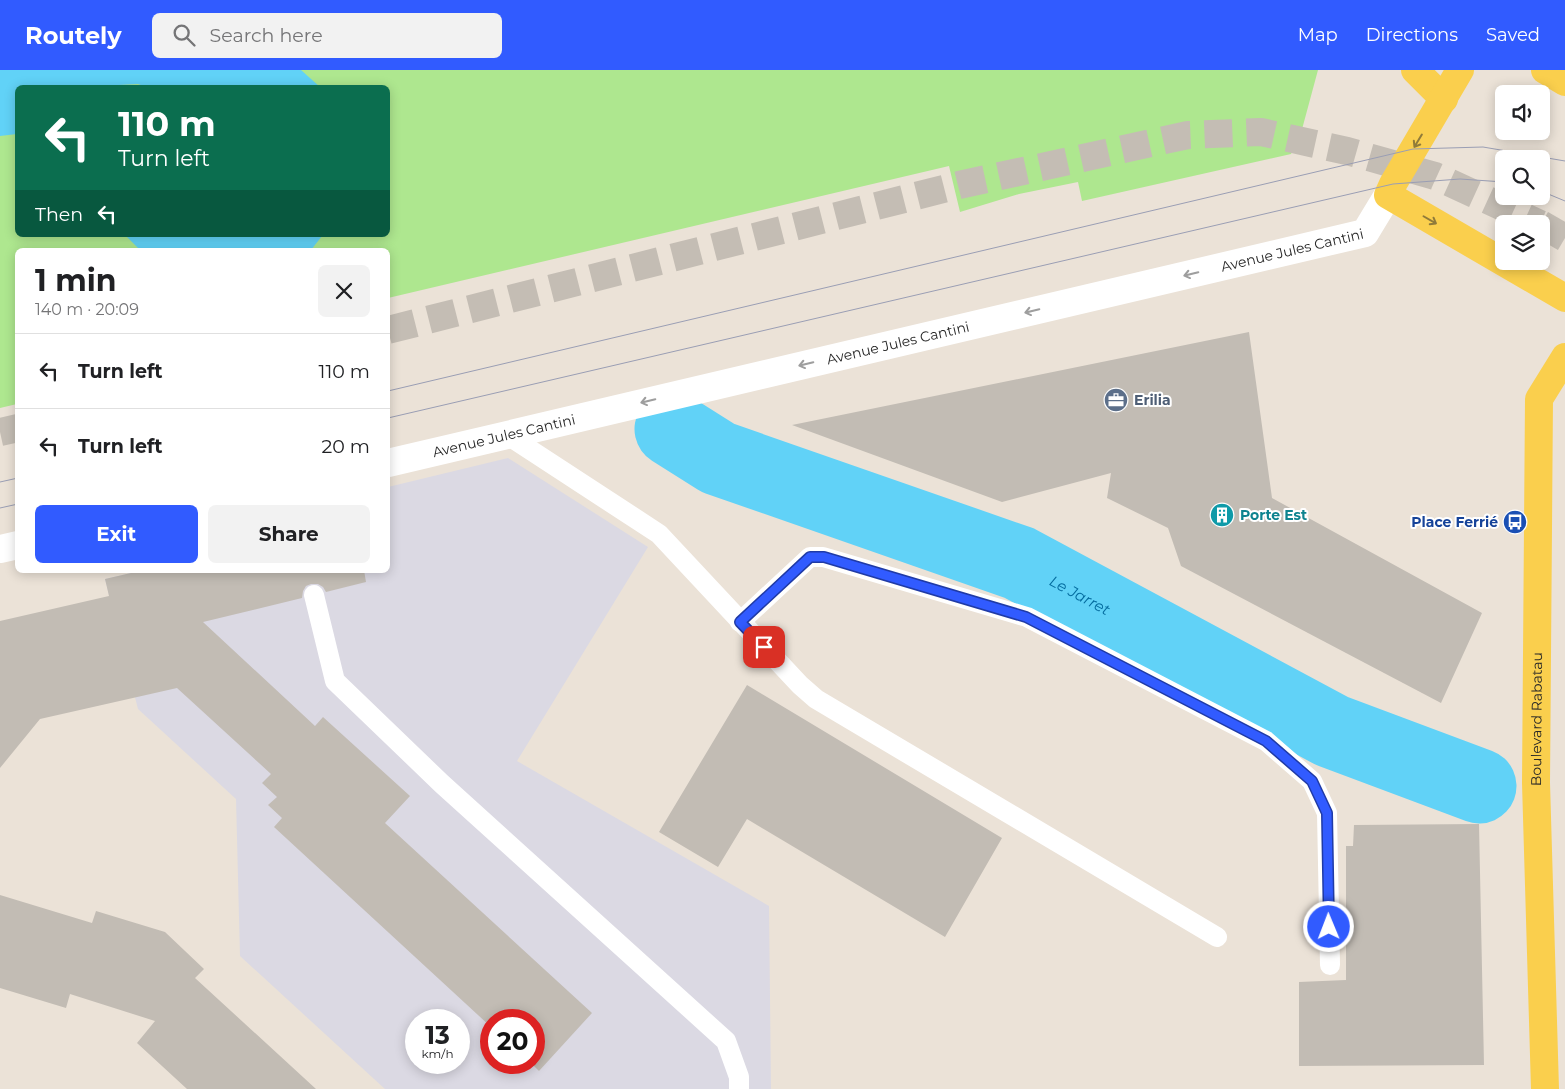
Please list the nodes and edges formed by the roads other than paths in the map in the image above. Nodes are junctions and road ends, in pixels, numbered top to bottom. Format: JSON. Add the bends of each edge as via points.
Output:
{"nodes":[{"id":1,"x":1415,"y":70,"type":"edge"},
{"id":2,"x":1460,"y":70,"type":"edge"},
{"id":3,"x":1545,"y":70,"type":"edge"},
{"id":4,"x":1565,"y":82,"type":"edge"},
{"id":5,"x":1444,"y":99,"type":"junction"},
{"id":6,"x":1388,"y":195,"type":"junction"},
{"id":7,"x":1565,"y":298,"type":"edge"},
{"id":8,"x":1565,"y":358,"type":"edge"},
{"id":9,"x":506,"y":434,"type":"junction"},
{"id":10,"x":390,"y":462,"type":"edge"},
{"id":11,"x":15,"y":546,"type":"edge"},
{"id":12,"x":0,"y":549,"type":"edge"},
{"id":13,"x":314,"y":595,"type":"dead end"},
{"id":14,"x":740,"y":622,"type":"junction"},
{"id":15,"x":1218,"y":937,"type":"dead end"},
{"id":16,"x":1330,"y":965,"type":"dead end"},
{"id":17,"x":739,"y":1089,"type":"edge"},
{"id":18,"x":1545,"y":1089,"type":"edge"}],
"edges":[{"from":1,"to":5,"type":"main road"},
{"from":2,"to":5,"type":"main road"},
{"from":3,"to":4,"type":"main road"},
{"from":5,"to":6,"type":"main road","one_way":true},
{"from":6,"to":7,"type":"main road","one_way":true},
{"from":6,"to":9,"type":"main road","name":"Avenue Jules Cantini","one_way":true,"via":[[1364,233]]},
{"from":8,"to":18,"type":"main road","name":"Boulevard Rabatau","via":[[1539,399],[1536,783]]},
{"from":9,"to":10,"type":"main road","name":"Avenue Jules Cantini"},
{"from":9,"to":14,"type":"lane","via":[[659,534]]},
{"from":11,"to":12,"type":"main road"},
{"from":13,"to":17,"type":"lane","via":[[335,681],[442,784],[726,1041],[739,1077]]},
{"from":14,"to":15,"type":"lane","via":[[816,699]]},
{"from":14,"to":16,"type":"lane","via":[[810,557],[824,557],[1026,617],[1266,741],[1312,781],[1327,813]]}]}
